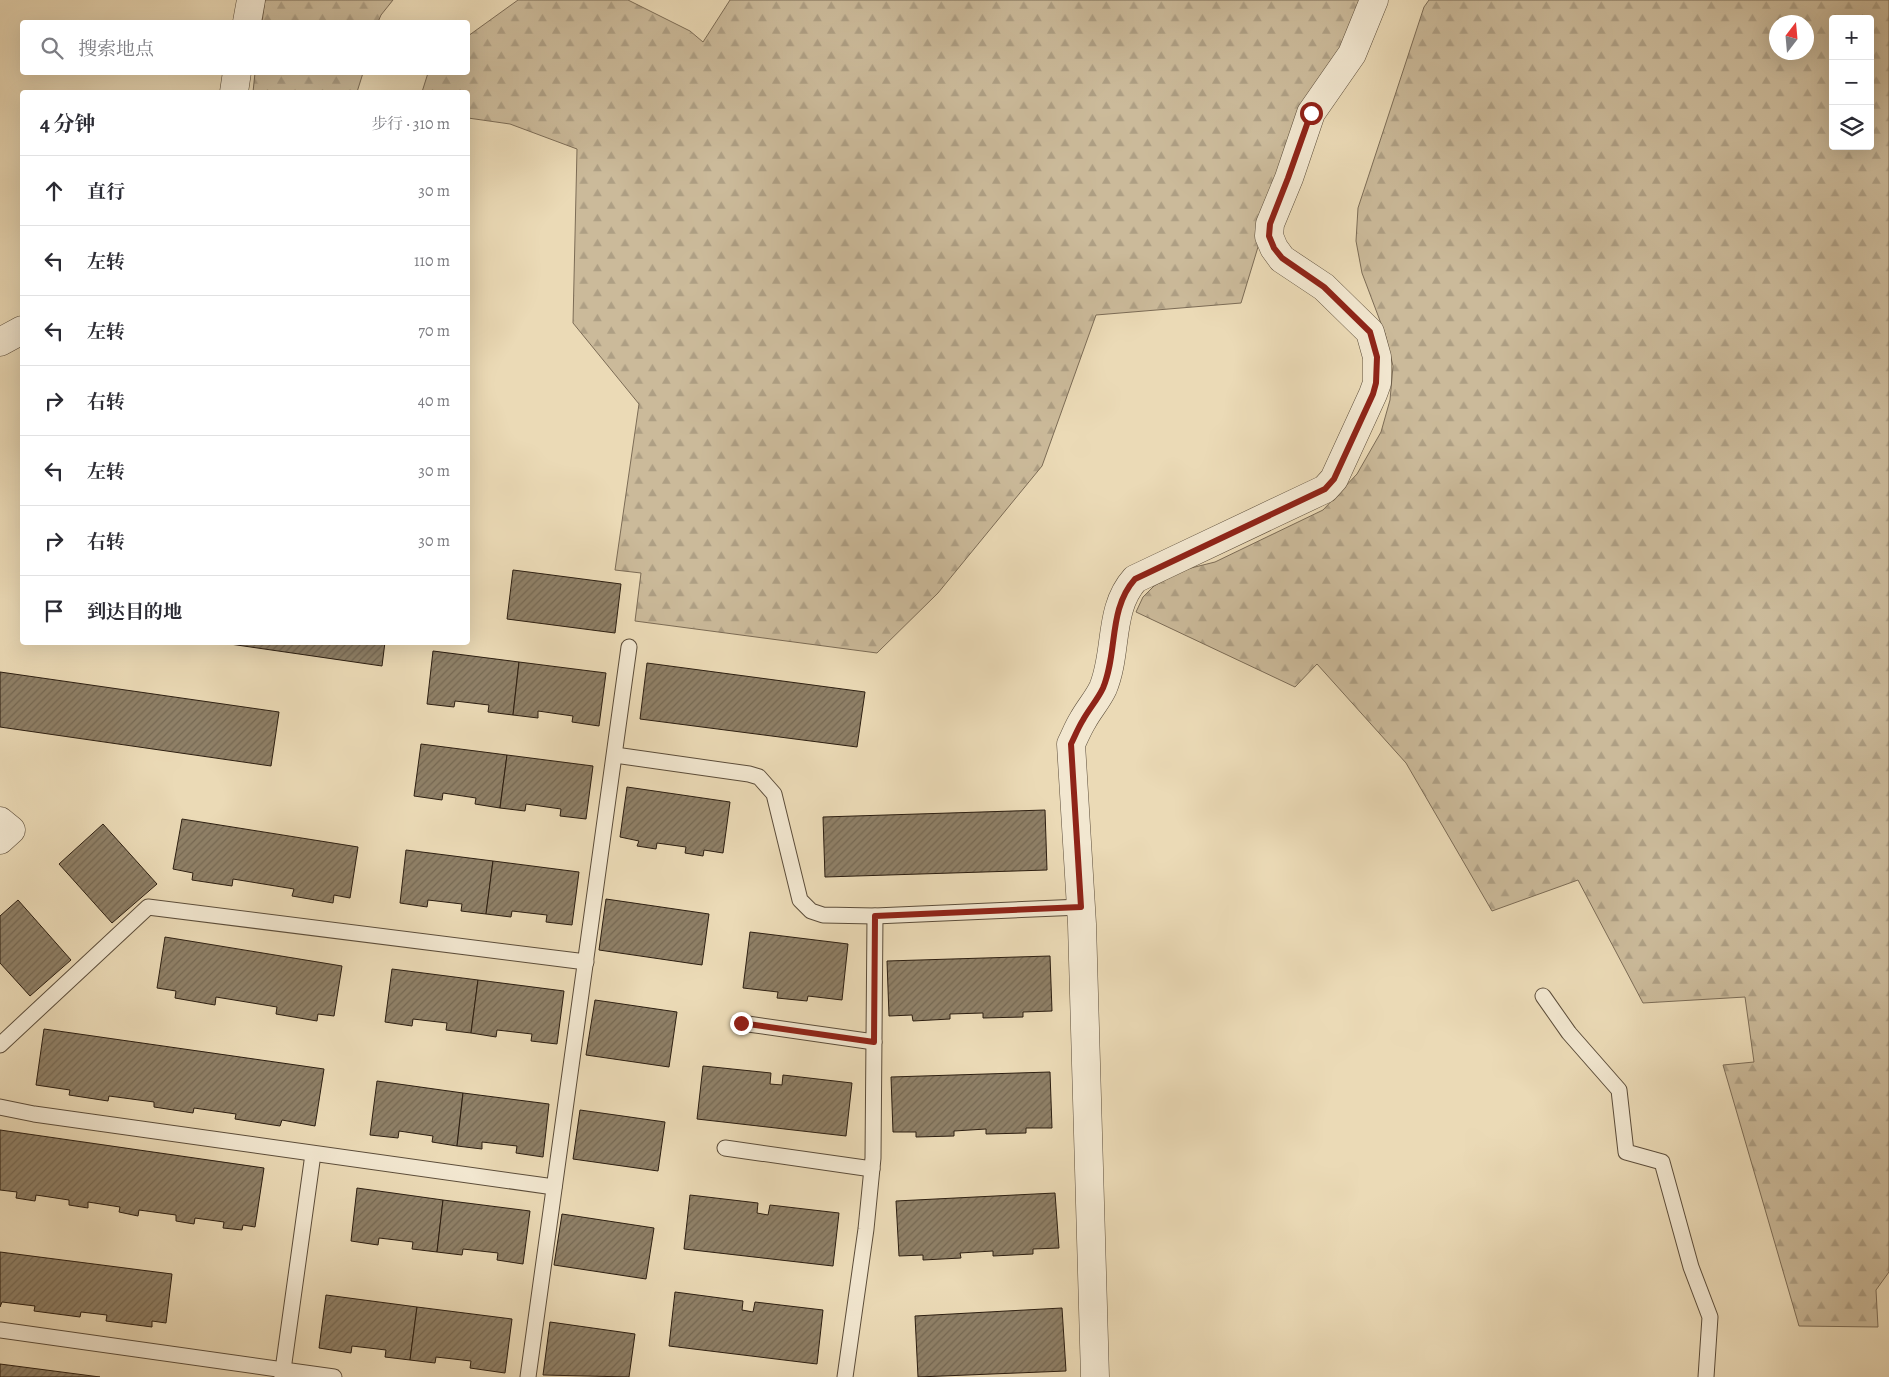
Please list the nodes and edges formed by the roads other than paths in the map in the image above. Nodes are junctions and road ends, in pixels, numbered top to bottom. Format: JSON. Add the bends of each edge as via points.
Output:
{"nodes":[{"id":1,"x":251,"y":0,"type":"edge"},
{"id":2,"x":1374,"y":0,"type":"edge"},
{"id":3,"x":247,"y":20,"type":"edge"},
{"id":4,"x":237,"y":75,"type":"edge"},
{"id":5,"x":234,"y":90,"type":"edge"},
{"id":6,"x":20,"y":331,"type":"edge"},
{"id":7,"x":0,"y":342,"type":"edge"},
{"id":8,"x":629,"y":647,"type":"dead end"},
{"id":9,"x":615,"y":755,"type":"junction"},
{"id":10,"x":0,"y":821,"type":"edge"},
{"id":11,"x":0,"y":840,"type":"edge"},
{"id":12,"x":1081,"y":907,"type":"junction"},
{"id":13,"x":875,"y":916,"type":"junction"},
{"id":14,"x":586,"y":962,"type":"junction"},
{"id":15,"x":1543,"y":996,"type":"dead end"},
{"id":16,"x":741,"y":1023,"type":"dead end"},
{"id":17,"x":874,"y":1042,"type":"junction"},
{"id":18,"x":0,"y":1045,"type":"edge"},
{"id":19,"x":0,"y":1107,"type":"edge"},
{"id":20,"x":724,"y":1148,"type":"dead end"},
{"id":21,"x":313,"y":1154,"type":"junction"},
{"id":22,"x":872,"y":1169,"type":"junction"},
{"id":23,"x":554,"y":1188,"type":"junction"},
{"id":24,"x":0,"y":1330,"type":"edge"},
{"id":25,"x":282,"y":1373,"type":"edge"},
{"id":26,"x":334,"y":1377,"type":"edge"},
{"id":27,"x":528,"y":1377,"type":"edge"},
{"id":28,"x":845,"y":1377,"type":"edge"},
{"id":29,"x":1095,"y":1377,"type":"edge"},
{"id":30,"x":1706,"y":1377,"type":"edge"}],
"edges":[{"from":1,"to":3,"type":"street"},
{"from":2,"to":12,"type":"street","via":[[1352,54],[1311,113],[1270,224],[1269,236],[1282,258],[1324,287],[1370,332],[1377,357],[1375,388],[1334,479],[1325,489],[1135,579],[1127,588],[1117,612],[1103,688],[1071,744]]},
{"from":4,"to":5,"type":"street"},
{"from":6,"to":7,"type":"street"},
{"from":8,"to":9,"type":"lane"},
{"from":9,"to":13,"type":"lane","via":[[759,777],[774,794],[800,900],[811,911],[822,915]]},
{"from":9,"to":14,"type":"lane"},
{"from":10,"to":11,"type":"street","via":[[11,830]]},
{"from":12,"to":13,"type":"lane"},
{"from":12,"to":29,"type":"street"},
{"from":13,"to":17,"type":"lane"},
{"from":14,"to":18,"type":"lane","via":[[148,906]]},
{"from":14,"to":23,"type":"lane"},
{"from":15,"to":30,"type":"lane","via":[[1569,1033],[1619,1090],[1626,1152],[1662,1162],[1691,1267],[1710,1317]]},
{"from":16,"to":17,"type":"lane"},
{"from":17,"to":22,"type":"lane"},
{"from":19,"to":21,"type":"lane"},
{"from":20,"to":22,"type":"lane"},
{"from":21,"to":23,"type":"lane"},
{"from":21,"to":25,"type":"lane"},
{"from":22,"to":28,"type":"lane"},
{"from":23,"to":27,"type":"lane"},
{"from":24,"to":25,"type":"lane"},
{"from":25,"to":26,"type":"lane"}]}
